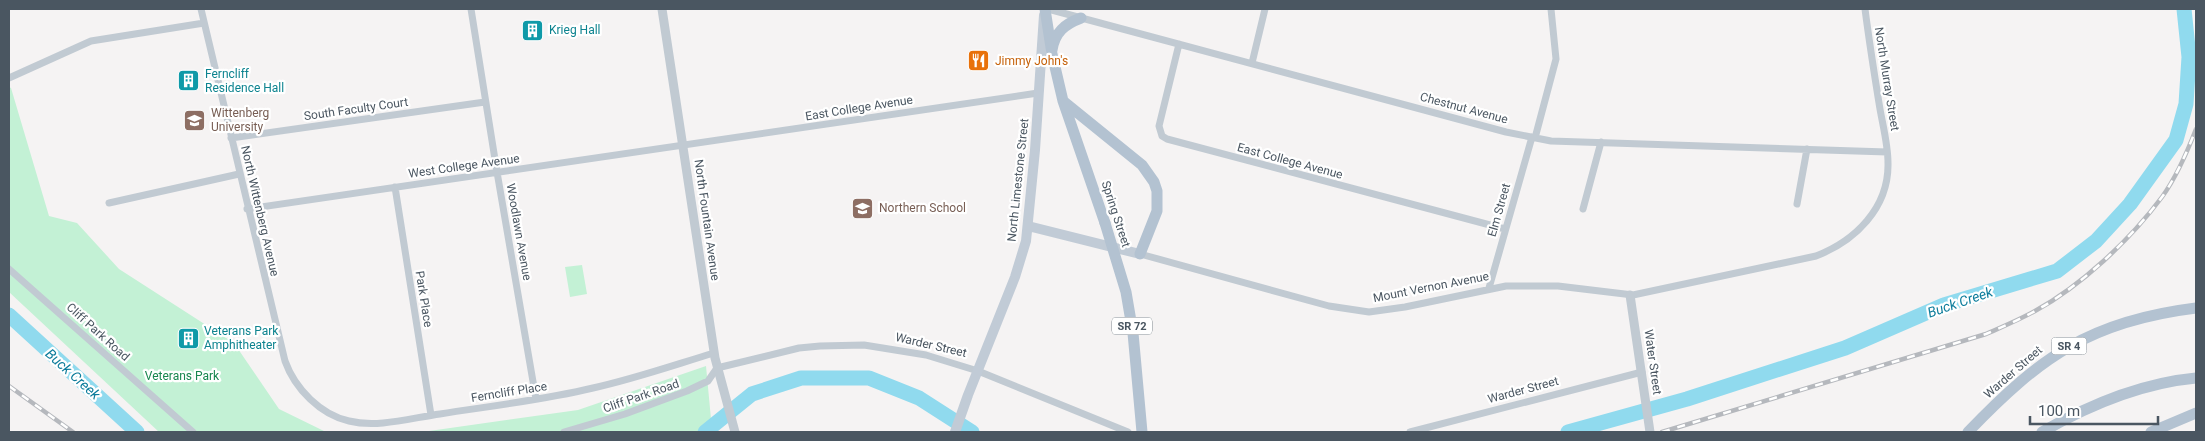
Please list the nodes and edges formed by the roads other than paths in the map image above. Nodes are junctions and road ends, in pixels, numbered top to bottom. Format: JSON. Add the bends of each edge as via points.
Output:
{"nodes":[{"id":1,"x":200,"y":9,"type":"edge"},
{"id":2,"x":471,"y":9,"type":"edge"},
{"id":3,"x":662,"y":9,"type":"edge"},
{"id":4,"x":1046,"y":9,"type":"edge"},
{"id":5,"x":1265,"y":9,"type":"edge"},
{"id":6,"x":1551,"y":9,"type":"edge"},
{"id":7,"x":1865,"y":9,"type":"edge"},
{"id":8,"x":1081,"y":18,"type":"junction"},
{"id":9,"x":204,"y":22,"type":"junction"},
{"id":10,"x":1179,"y":44,"type":"junction"},
{"id":11,"x":1052,"y":54,"type":"junction"},
{"id":12,"x":1252,"y":63,"type":"junction"},
{"id":13,"x":9,"y":78,"type":"edge"},
{"id":14,"x":1038,"y":93,"type":"junction"},
{"id":15,"x":1063,"y":101,"type":"junction"},
{"id":16,"x":485,"y":102,"type":"junction"},
{"id":17,"x":1533,"y":137,"type":"junction"},
{"id":18,"x":231,"y":138,"type":"junction"},
{"id":19,"x":1601,"y":142,"type":"junction"},
{"id":20,"x":683,"y":145,"type":"junction"},
{"id":21,"x":1807,"y":149,"type":"junction"},
{"id":22,"x":1887,"y":152,"type":"junction"},
{"id":23,"x":497,"y":172,"type":"junction"},
{"id":24,"x":239,"y":174,"type":"junction"},
{"id":25,"x":395,"y":187,"type":"junction"},
{"id":26,"x":109,"y":203,"type":"dead end"},
{"id":27,"x":1797,"y":204,"type":"dead end"},
{"id":28,"x":247,"y":209,"type":"junction"},
{"id":29,"x":1583,"y":209,"type":"dead end"},
{"id":30,"x":1028,"y":226,"type":"junction"},
{"id":31,"x":1505,"y":229,"type":"junction"},
{"id":32,"x":1140,"y":254,"type":"junction"},
{"id":33,"x":1786,"y":263,"type":"joint"},
{"id":34,"x":9,"y":269,"type":"edge"},
{"id":35,"x":1489,"y":288,"type":"junction"},
{"id":36,"x":1630,"y":295,"type":"junction"},
{"id":37,"x":2196,"y":308,"type":"edge"},
{"id":38,"x":714,"y":353,"type":"junction"},
{"id":39,"x":718,"y":368,"type":"junction"},
{"id":40,"x":978,"y":371,"type":"junction"},
{"id":41,"x":1642,"y":372,"type":"junction"},
{"id":42,"x":2196,"y":378,"type":"edge"},
{"id":43,"x":310,"y":398,"type":"joint"},
{"id":44,"x":536,"y":399,"type":"junction"},
{"id":45,"x":2196,"y":413,"type":"edge"},
{"id":46,"x":431,"y":415,"type":"junction"},
{"id":47,"x":1650,"y":429,"type":"edge"},
{"id":48,"x":193,"y":432,"type":"edge"},
{"id":49,"x":564,"y":432,"type":"edge"},
{"id":50,"x":735,"y":432,"type":"edge"},
{"id":51,"x":955,"y":432,"type":"edge"},
{"id":52,"x":1128,"y":432,"type":"edge"},
{"id":53,"x":1142,"y":432,"type":"edge"},
{"id":54,"x":1410,"y":432,"type":"edge"},
{"id":55,"x":1968,"y":432,"type":"edge"},
{"id":56,"x":2042,"y":432,"type":"edge"},
{"id":57,"x":2151,"y":432,"type":"edge"}],
"edges":[{"from":1,"to":9,"type":"street","name":"North Wittenberg Avenue"},
{"from":2,"to":16,"type":"street","name":"Woodlawn Avenue"},
{"from":3,"to":20,"type":"street","name":"North Fountain Avenue"},
{"from":4,"to":8,"type":"street","name":"Chestnut Avenue"},
{"from":4,"to":11,"type":"main road","name":"Spring Street","number":"SR 72"},
{"from":4,"to":14,"type":"main road","name":"North Limestone Street"},
{"from":5,"to":12,"type":"street"},
{"from":6,"to":17,"type":"street","name":"Elm Street","via":[[1556,59]]},
{"from":7,"to":22,"type":"street","name":"North Murray Street"},
{"from":8,"to":10,"type":"street","name":"Chestnut Avenue"},
{"from":8,"to":11,"type":"main road","via":[[1060,31],[1054,40]]},
{"from":9,"to":13,"type":"street","via":[[91,41]]},
{"from":9,"to":18,"type":"street","name":"North Wittenberg Avenue"},
{"from":10,"to":12,"type":"street","name":"Chestnut Avenue"},
{"from":10,"to":31,"type":"street","name":"East College Avenue","via":[[1158,126],[1167,139]]},
{"from":11,"to":15,"type":"main road","name":"Spring Street","number":"SR 72"},
{"from":12,"to":17,"type":"street","name":"Chestnut Avenue"},
{"from":14,"to":20,"type":"street","name":"East College Avenue"},
{"from":14,"to":30,"type":"main road","name":"North Limestone Street"},
{"from":15,"to":32,"type":"main road","via":[[1142,165],[1154,182],[1157,211]]},
{"from":15,"to":53,"type":"main road","name":"Spring Street","number":"SR 72","bridge":true,"via":[[1126,292]]},
{"from":16,"to":18,"type":"street","name":"South Faculty Court"},
{"from":16,"to":23,"type":"street","name":"Woodlawn Avenue"},
{"from":17,"to":19,"type":"street","name":"Chestnut Avenue","via":[[1550,141]]},
{"from":17,"to":31,"type":"street","name":"Elm Street"},
{"from":18,"to":24,"type":"street","name":"North Wittenberg Avenue"},
{"from":19,"to":21,"type":"street","name":"Chestnut Avenue"},
{"from":19,"to":29,"type":"street"},
{"from":20,"to":23,"type":"street","name":"West College Avenue"},
{"from":20,"to":38,"type":"street","name":"North Fountain Avenue"},
{"from":21,"to":22,"type":"street","name":"Chestnut Avenue"},
{"from":21,"to":27,"type":"street"},
{"from":22,"to":33,"type":"street","name":"North Murray Street","via":[[1886,182],[1880,202],[1866,224],[1829,251]]},
{"from":23,"to":25,"type":"street","name":"West College Avenue"},
{"from":23,"to":44,"type":"street","name":"Woodlawn Avenue"},
{"from":24,"to":26,"type":"street"},
{"from":24,"to":28,"type":"street","name":"North Wittenberg Avenue"},
{"from":25,"to":28,"type":"street","name":"West College Avenue"},
{"from":25,"to":46,"type":"street","name":"Park Place"},
{"from":28,"to":43,"type":"street","name":"North Wittenberg Avenue","via":[[285,362],[295,383]]},
{"from":30,"to":32,"type":"main road","name":"Mount Vernon Avenue"},
{"from":30,"to":40,"type":"main road","name":"North Limestone Street","via":[[1015,277]]},
{"from":31,"to":35,"type":"street","name":"Elm Street"},
{"from":32,"to":35,"type":"street","name":"Mount Vernon Avenue","via":[[1351,311],[1382,312]]},
{"from":33,"to":36,"type":"street","name":"Mount Vernon Avenue"},
{"from":34,"to":48,"type":"street","name":"Cliff Park Road"},
{"from":35,"to":36,"type":"street","name":"Mount Vernon Avenue","via":[[1529,285]]},
{"from":36,"to":41,"type":"street","name":"Water Street"},
{"from":37,"to":55,"type":"main road","name":"Warder Street","number":"SR 4","via":[[2117,324],[2075,342],[2013,386]]},
{"from":38,"to":39,"type":"street","name":"North Fountain Avenue"},
{"from":38,"to":44,"type":"street","name":"Ferncliff Place","via":[[595,388]]},
{"from":39,"to":40,"type":"street","name":"Warder Street","via":[[798,348],[864,345],[926,355]]},
{"from":39,"to":49,"type":"street","name":"Cliff Park Road","via":[[708,381],[687,391]]},
{"from":39,"to":50,"type":"street","name":"North Fountain Avenue"},
{"from":40,"to":51,"type":"main road","name":"North Limestone Street"},
{"from":40,"to":52,"type":"street","name":"Warder Street"},
{"from":41,"to":47,"type":"street","name":"Water Street"},
{"from":41,"to":54,"type":"street","name":"Warder Street"},
{"from":42,"to":56,"type":"main road","via":[[2114,398]]},
{"from":43,"to":46,"type":"street","name":"Ferncliff Place","via":[[332,415],[351,422],[381,422]]},
{"from":44,"to":46,"type":"street","name":"Ferncliff Place"},
{"from":45,"to":57,"type":"main road"}]}
